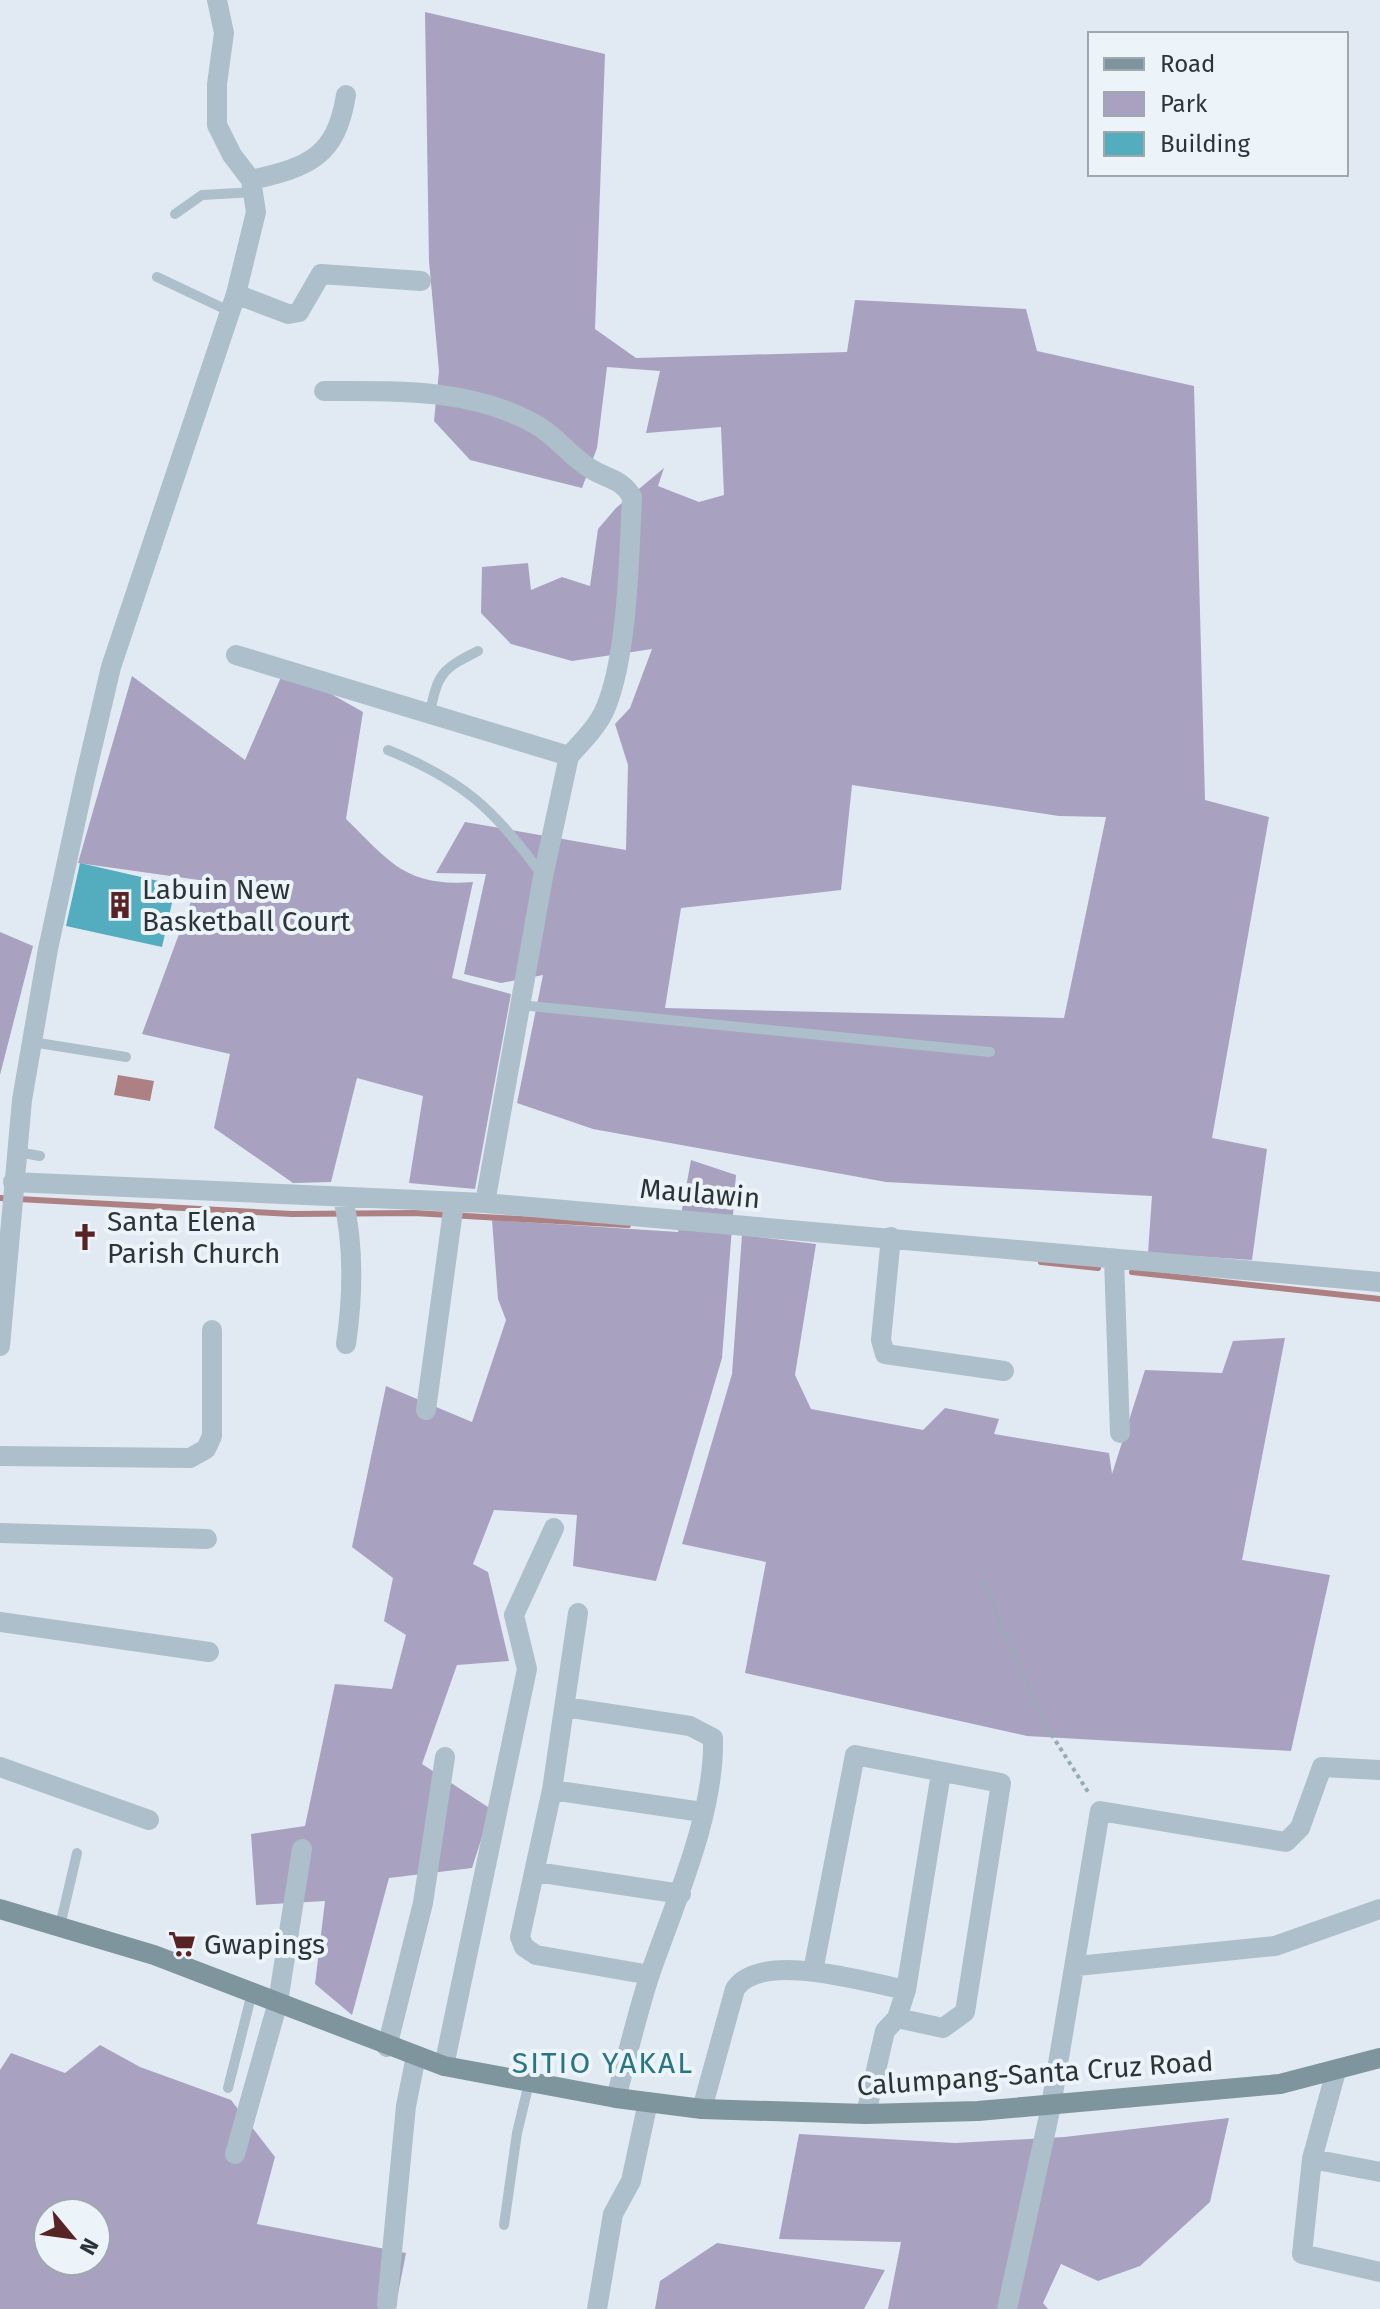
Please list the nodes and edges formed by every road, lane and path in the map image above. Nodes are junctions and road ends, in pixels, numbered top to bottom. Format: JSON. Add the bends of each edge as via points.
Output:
{"nodes":[{"id":1,"x":217,"y":0,"type":"edge"},
{"id":2,"x":346,"y":95,"type":"dead end"},
{"id":3,"x":253,"y":186,"type":"junction"},
{"id":4,"x":175,"y":214,"type":"dead end"},
{"id":5,"x":157,"y":277,"type":"dead end"},
{"id":6,"x":421,"y":281,"type":"dead end"},
{"id":7,"x":232,"y":302,"type":"junction"},
{"id":8,"x":324,"y":391,"type":"dead end"},
{"id":9,"x":478,"y":651,"type":"dead end"},
{"id":10,"x":236,"y":655,"type":"dead end"},
{"id":11,"x":430,"y":712,"type":"junction"},
{"id":12,"x":388,"y":750,"type":"dead end"},
{"id":13,"x":569,"y":756,"type":"junction"},
{"id":14,"x":543,"y":877,"type":"junction"},
{"id":15,"x":520,"y":1005,"type":"junction"},
{"id":16,"x":32,"y":1042,"type":"junction"},
{"id":17,"x":990,"y":1052,"type":"dead end"},
{"id":18,"x":126,"y":1057,"type":"dead end"},
{"id":19,"x":17,"y":1152,"type":"junction"},
{"id":20,"x":40,"y":1156,"type":"dead end"},
{"id":21,"x":13,"y":1182,"type":"junction"},
{"id":22,"x":343,"y":1198,"type":"junction"},
{"id":23,"x":454,"y":1203,"type":"junction"},
{"id":24,"x":485,"y":1203,"type":"junction"},
{"id":25,"x":5,"y":1212,"type":"edge"},
{"id":26,"x":891,"y":1237,"type":"junction"},
{"id":27,"x":1114,"y":1259,"type":"junction"},
{"id":28,"x":1380,"y":1282,"type":"edge"},
{"id":29,"x":212,"y":1330,"type":"dead end"},
{"id":30,"x":346,"y":1344,"type":"dead end"},
{"id":31,"x":0,"y":1346,"type":"edge"},
{"id":32,"x":1004,"y":1371,"type":"dead end"},
{"id":33,"x":426,"y":1410,"type":"dead end"},
{"id":34,"x":1120,"y":1433,"type":"dead end"},
{"id":35,"x":0,"y":1456,"type":"edge"},
{"id":36,"x":554,"y":1528,"type":"dead end"},
{"id":37,"x":0,"y":1533,"type":"edge"},
{"id":38,"x":207,"y":1539,"type":"dead end"},
{"id":39,"x":983,"y":1581,"type":"dead end"},
{"id":40,"x":578,"y":1613,"type":"dead end"},
{"id":41,"x":0,"y":1622,"type":"edge"},
{"id":42,"x":209,"y":1652,"type":"dead end"},
{"id":43,"x":565,"y":1707,"type":"junction"},
{"id":44,"x":445,"y":1757,"type":"dead end"},
{"id":45,"x":0,"y":1767,"type":"edge"},
{"id":46,"x":1380,"y":1770,"type":"edge"},
{"id":47,"x":941,"y":1773,"type":"junction"},
{"id":48,"x":552,"y":1790,"type":"junction"},
{"id":49,"x":1100,"y":1811,"type":"junction"},
{"id":50,"x":702,"y":1812,"type":"junction"},
{"id":51,"x":149,"y":1820,"type":"dead end"},
{"id":52,"x":302,"y":1849,"type":"dead end"},
{"id":53,"x":77,"y":1853,"type":"dead end"},
{"id":54,"x":536,"y":1872,"type":"junction"},
{"id":55,"x":681,"y":1894,"type":"junction"},
{"id":56,"x":0,"y":1909,"type":"edge"},
{"id":57,"x":1380,"y":1909,"type":"edge"},
{"id":58,"x":60,"y":1926,"type":"junction"},
{"id":59,"x":1077,"y":1966,"type":"junction"},
{"id":60,"x":813,"y":1971,"type":"junction"},
{"id":61,"x":650,"y":1975,"type":"junction"},
{"id":62,"x":906,"y":1990,"type":"junction"},
{"id":63,"x":252,"y":1993,"type":"junction"},
{"id":64,"x":278,"y":2002,"type":"junction"},
{"id":65,"x":897,"y":2018,"type":"junction"},
{"id":66,"x":387,"y":2047,"type":"junction"},
{"id":67,"x":416,"y":2056,"type":"junction"},
{"id":68,"x":1380,"y":2058,"type":"edge"},
{"id":69,"x":444,"y":2066,"type":"junction"},
{"id":70,"x":1336,"y":2071,"type":"junction"},
{"id":71,"x":529,"y":2083,"type":"junction"},
{"id":72,"x":228,"y":2088,"type":"dead end"},
{"id":73,"x":616,"y":2098,"type":"junction"},
{"id":74,"x":648,"y":2102,"type":"junction"},
{"id":75,"x":1051,"y":2106,"type":"junction"},
{"id":76,"x":702,"y":2109,"type":"junction"},
{"id":77,"x":866,"y":2114,"type":"junction"},
{"id":78,"x":235,"y":2154,"type":"dead end"},
{"id":79,"x":1312,"y":2159,"type":"junction"},
{"id":80,"x":1380,"y":2172,"type":"edge"},
{"id":81,"x":504,"y":2225,"type":"dead end"},
{"id":82,"x":1380,"y":2272,"type":"edge"},
{"id":83,"x":387,"y":2304,"type":"dead end"},
{"id":84,"x":597,"y":2309,"type":"edge"},
{"id":85,"x":1007,"y":2309,"type":"edge"}],
"edges":[{"from":1,"to":3,"type":"street","via":[[224,33],[217,125]]},
{"from":2,"to":3,"type":"street","via":[[341,125],[331,144],[294,171]]},
{"from":3,"to":4,"type":"lane","via":[[202,195]]},
{"from":3,"to":7,"type":"street","via":[[256,212]]},
{"from":5,"to":7,"type":"lane"},
{"from":6,"to":7,"type":"street","via":[[321,274],[299,312],[288,314]]},
{"from":7,"to":16,"type":"street","via":[[111,667]]},
{"from":8,"to":13,"type":"street","via":[[419,391],[468,399],[539,426],[586,466],[624,483],[632,497],[613,683],[606,709]]},
{"from":9,"to":11,"type":"lane","via":[[450,665],[437,679]]},
{"from":10,"to":11,"type":"street"},
{"from":11,"to":13,"type":"street"},
{"from":12,"to":14,"type":"lane","via":[[460,784],[515,837]]},
{"from":13,"to":14,"type":"street"},
{"from":14,"to":15,"type":"street"},
{"from":15,"to":17,"type":"lane"},
{"from":15,"to":24,"type":"street"},
{"from":16,"to":18,"type":"lane"},
{"from":16,"to":19,"type":"street"},
{"from":19,"to":20,"type":"lane"},
{"from":19,"to":21,"type":"street"},
{"from":21,"to":22,"type":"street","name":"Maulawin"},
{"from":21,"to":25,"type":"street"},
{"from":22,"to":23,"type":"street","name":"Maulawin"},
{"from":22,"to":30,"type":"street","via":[[351,1286]]},
{"from":23,"to":24,"type":"street","name":"Maulawin"},
{"from":23,"to":33,"type":"street"},
{"from":24,"to":26,"type":"street","name":"Maulawin"},
{"from":25,"to":31,"type":"street"},
{"from":26,"to":27,"type":"street","name":"Maulawin"},
{"from":26,"to":32,"type":"street","via":[[881,1340],[885,1354]]},
{"from":27,"to":28,"type":"street","name":"Maulawin"},
{"from":27,"to":34,"type":"street"},
{"from":29,"to":35,"type":"street","via":[[212,1436],[206,1449],[190,1458]]},
{"from":36,"to":69,"type":"street","via":[[514,1615],[527,1669]]},
{"from":37,"to":38,"type":"street"},
{"from":39,"to":49,"type":"path","via":[[1043,1721]]},
{"from":40,"to":43,"type":"street"},
{"from":41,"to":42,"type":"street"},
{"from":43,"to":48,"type":"street"},
{"from":43,"to":50,"type":"street","via":[[705,1732],[713,1738],[713,1775]]},
{"from":44,"to":66,"type":"street","via":[[423,1903]]},
{"from":45,"to":51,"type":"street"},
{"from":46,"to":49,"type":"street","via":[[1322,1767],[1300,1828],[1286,1842]]},
{"from":47,"to":60,"type":"street","via":[[855,1755]]},
{"from":47,"to":62,"type":"street"},
{"from":47,"to":65,"type":"street","via":[[1001,1783],[965,2012],[943,2028]]},
{"from":48,"to":50,"type":"street"},
{"from":48,"to":54,"type":"street"},
{"from":49,"to":59,"type":"street"},
{"from":50,"to":55,"type":"street"},
{"from":52,"to":64,"type":"street"},
{"from":53,"to":58,"type":"lane"},
{"from":54,"to":55,"type":"street"},
{"from":54,"to":61,"type":"street","via":[[520,1937],[524,1947],[536,1955]]},
{"from":55,"to":61,"type":"street"},
{"from":56,"to":58,"type":"main road","name":"Calumpang-Santa Cruz Road"},
{"from":57,"to":59,"type":"street","via":[[1275,1946]]},
{"from":58,"to":63,"type":"main road","name":"Calumpang-Santa Cruz Road"},
{"from":59,"to":75,"type":"street"},
{"from":60,"to":62,"type":"street"},
{"from":60,"to":76,"type":"street","via":[[744,1977],[735,1989]]},
{"from":61,"to":73,"type":"street"},
{"from":62,"to":65,"type":"street"},
{"from":63,"to":64,"type":"main road","name":"Calumpang-Santa Cruz Road"},
{"from":63,"to":72,"type":"lane"},
{"from":64,"to":66,"type":"main road","name":"Calumpang-Santa Cruz Road"},
{"from":64,"to":78,"type":"street"},
{"from":65,"to":77,"type":"street","via":[[885,2031]]},
{"from":66,"to":67,"type":"main road","name":"Calumpang-Santa Cruz Road"},
{"from":67,"to":69,"type":"main road","name":"Calumpang-Santa Cruz Road"},
{"from":67,"to":83,"type":"street","via":[[406,2106]]},
{"from":68,"to":70,"type":"main road","name":"Calumpang-Santa Cruz Road"},
{"from":69,"to":71,"type":"main road","name":"Calumpang-Santa Cruz Road"},
{"from":70,"to":75,"type":"main road","name":"Calumpang-Santa Cruz Road","via":[[1280,2084]]},
{"from":70,"to":79,"type":"street"},
{"from":71,"to":73,"type":"main road","name":"Calumpang-Santa Cruz Road"},
{"from":71,"to":81,"type":"lane"},
{"from":73,"to":74,"type":"main road","name":"Calumpang-Santa Cruz Road"},
{"from":74,"to":76,"type":"main road","name":"Calumpang-Santa Cruz Road"},
{"from":74,"to":84,"type":"street","via":[[631,2181],[613,2214]]},
{"from":75,"to":77,"type":"main road","name":"Calumpang-Santa Cruz Road"},
{"from":75,"to":85,"type":"street"},
{"from":76,"to":77,"type":"main road","name":"Calumpang-Santa Cruz Road"},
{"from":79,"to":80,"type":"street"},
{"from":79,"to":82,"type":"street","via":[[1302,2254]]}]}
